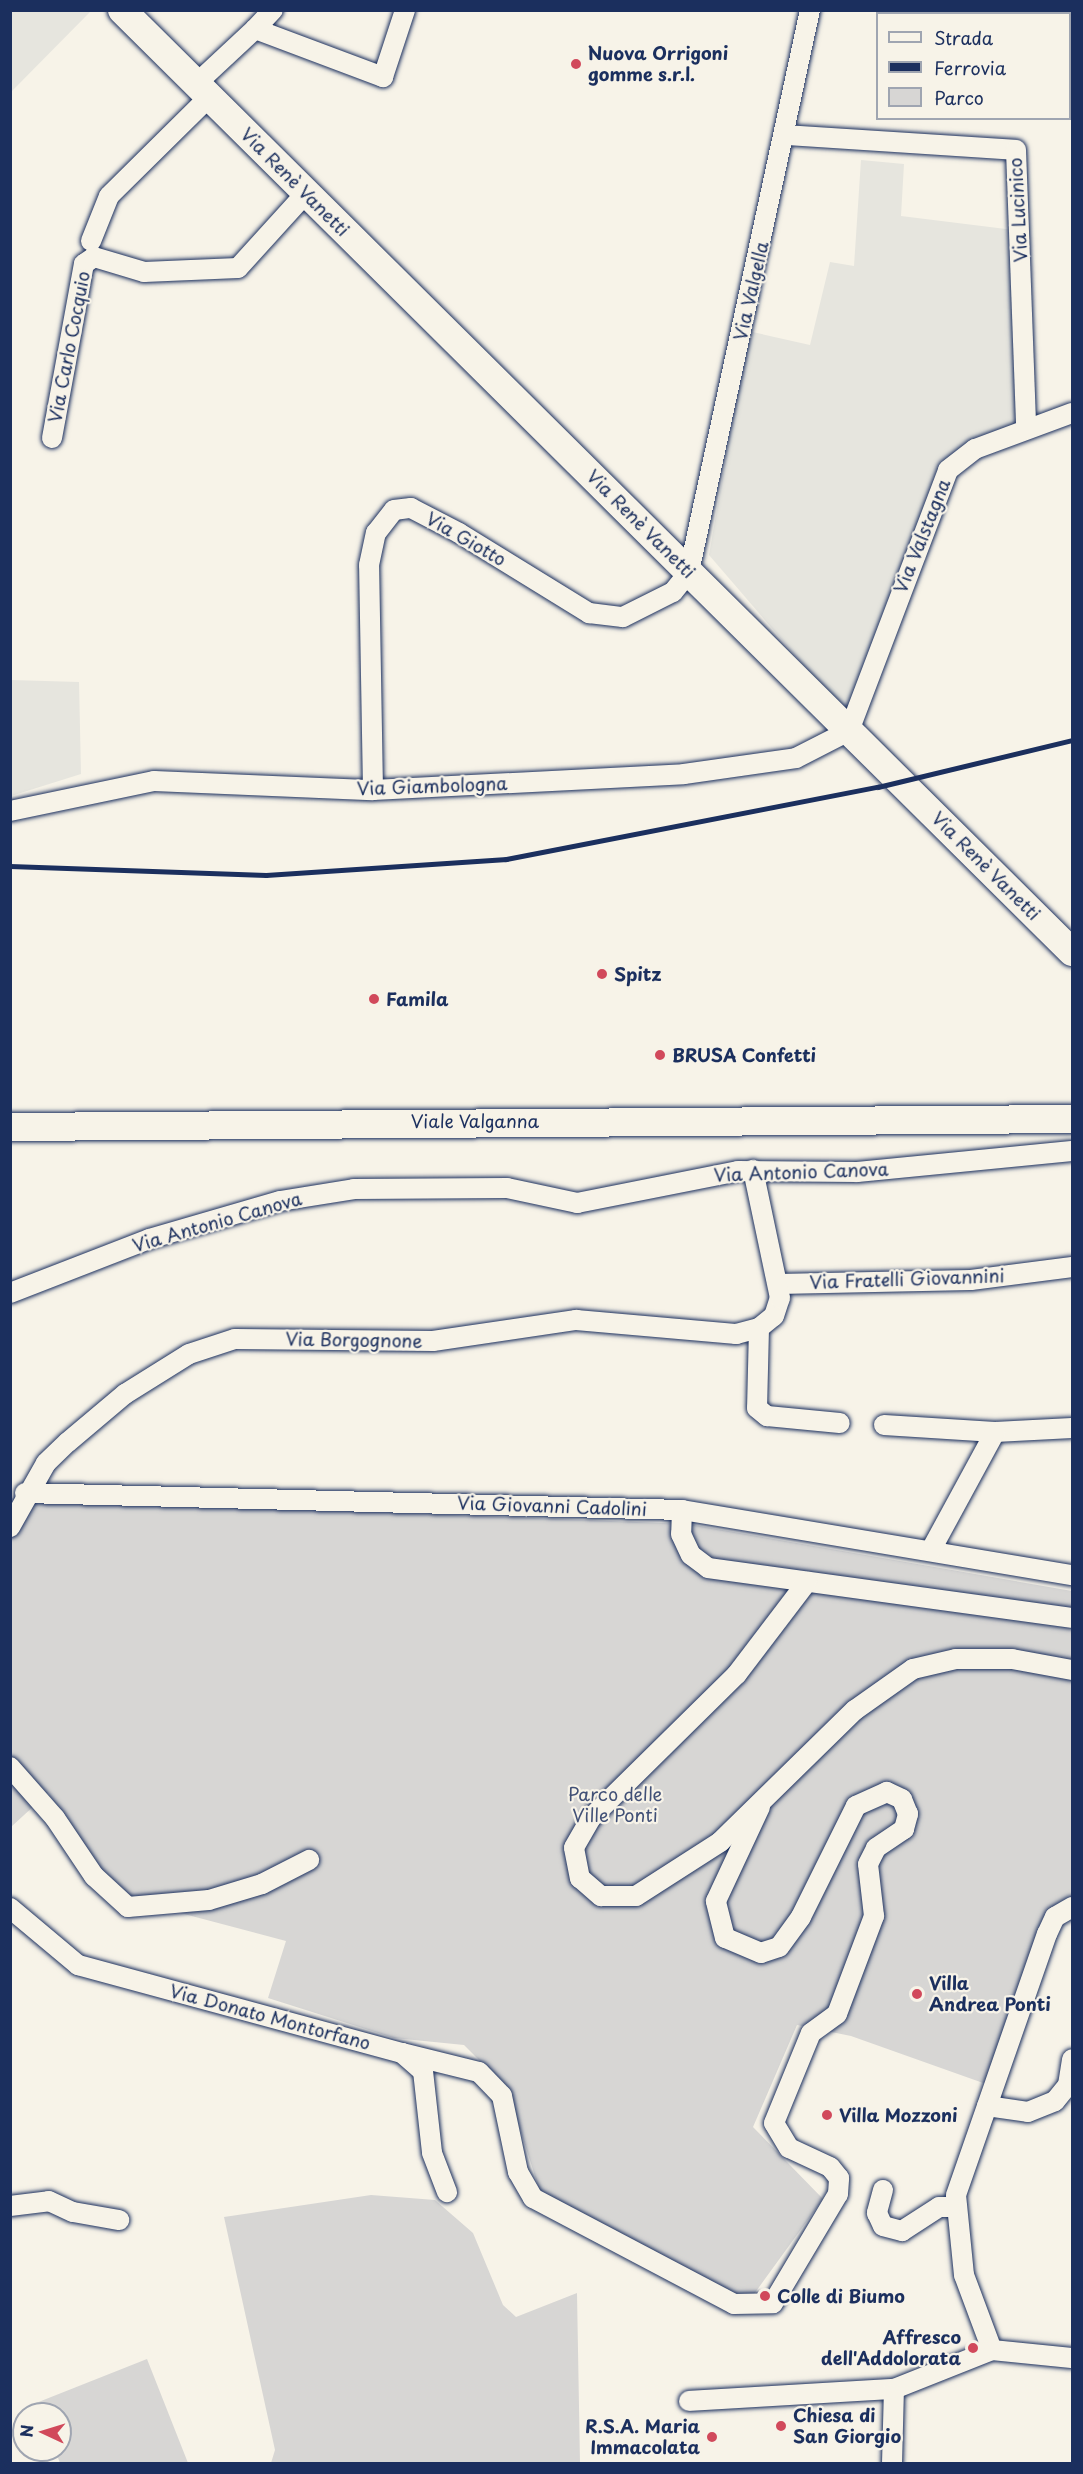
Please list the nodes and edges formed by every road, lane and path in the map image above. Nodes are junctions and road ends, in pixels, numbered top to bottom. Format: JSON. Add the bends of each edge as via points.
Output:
{"nodes":[{"id":1,"x":122,"y":10,"type":"edge"},
{"id":2,"x":273,"y":10,"type":"edge"},
{"id":3,"x":405,"y":10,"type":"edge"},
{"id":4,"x":810,"y":10,"type":"edge"},
{"id":5,"x":255,"y":29,"type":"junction"},
{"id":6,"x":202,"y":90,"type":"junction"},
{"id":7,"x":786,"y":135,"type":"junction"},
{"id":8,"x":306,"y":193,"type":"junction"},
{"id":9,"x":91,"y":241,"type":"dead end"},
{"id":10,"x":1072,"y":413,"type":"edge"},
{"id":11,"x":1026,"y":429,"type":"junction"},
{"id":12,"x":52,"y":438,"type":"dead end"},
{"id":13,"x":689,"y":572,"type":"junction"},
{"id":14,"x":849,"y":731,"type":"junction"},
{"id":15,"x":373,"y":790,"type":"junction"},
{"id":16,"x":10,"y":811,"type":"edge"},
{"id":17,"x":1072,"y":952,"type":"edge"},
{"id":18,"x":1072,"y":1119,"type":"edge"},
{"id":19,"x":10,"y":1127,"type":"edge"},
{"id":20,"x":1072,"y":1151,"type":"edge"},
{"id":21,"x":753,"y":1170,"type":"junction"},
{"id":22,"x":1072,"y":1267,"type":"edge"},
{"id":23,"x":778,"y":1284,"type":"junction"},
{"id":24,"x":10,"y":1293,"type":"edge"},
{"id":25,"x":759,"y":1328,"type":"junction"},
{"id":26,"x":840,"y":1423,"type":"dead end"},
{"id":27,"x":884,"y":1425,"type":"dead end"},
{"id":28,"x":1072,"y":1428,"type":"edge"},
{"id":29,"x":995,"y":1432,"type":"junction"},
{"id":30,"x":25,"y":1493,"type":"junction"},
{"id":31,"x":682,"y":1510,"type":"junction"},
{"id":32,"x":14,"y":1521,"type":"edge"},
{"id":33,"x":931,"y":1550,"type":"junction"},
{"id":34,"x":1072,"y":1575,"type":"edge"},
{"id":35,"x":807,"y":1582,"type":"junction"},
{"id":36,"x":1072,"y":1618,"type":"edge"},
{"id":37,"x":1072,"y":1670,"type":"edge"},
{"id":38,"x":10,"y":1767,"type":"edge"},
{"id":39,"x":760,"y":1808,"type":"junction"},
{"id":40,"x":309,"y":1860,"type":"dead end"},
{"id":41,"x":10,"y":1908,"type":"edge"},
{"id":42,"x":1072,"y":1908,"type":"edge"},
{"id":43,"x":402,"y":2052,"type":"junction"},
{"id":44,"x":1072,"y":2060,"type":"edge"},
{"id":45,"x":987,"y":2106,"type":"junction"},
{"id":46,"x":882,"y":2190,"type":"dead end"},
{"id":47,"x":447,"y":2192,"type":"dead end"},
{"id":48,"x":10,"y":2206,"type":"edge"},
{"id":49,"x":958,"y":2215,"type":"junction"},
{"id":50,"x":119,"y":2220,"type":"dead end"},
{"id":51,"x":992,"y":2350,"type":"junction"},
{"id":52,"x":1072,"y":2358,"type":"edge"},
{"id":53,"x":894,"y":2389,"type":"junction"},
{"id":54,"x":690,"y":2401,"type":"dead end"},
{"id":55,"x":892,"y":2463,"type":"edge"}],
"edges":[{"from":1,"to":6,"type":"street","name":"Via Renè Vanetti"},
{"from":2,"to":5,"type":"street"},
{"from":3,"to":5,"type":"street","via":[[383,77]]},
{"from":4,"to":7,"type":"street","name":"Via Valgella"},
{"from":5,"to":6,"type":"street"},
{"from":6,"to":8,"type":"street","name":"Via Renè Vanetti"},
{"from":6,"to":9,"type":"street","via":[[109,196]]},
{"from":7,"to":11,"type":"street","name":"Via Lucinico","via":[[1016,150]]},
{"from":7,"to":13,"type":"street","name":"Via Valgella"},
{"from":8,"to":12,"type":"street","name":"Via Carlo Cocquio","via":[[238,268],[144,272],[94,257],[84,264]]},
{"from":8,"to":13,"type":"street","name":"Via Renè Vanetti"},
{"from":10,"to":11,"type":"street","name":"Via Valstagna"},
{"from":11,"to":14,"type":"street","name":"Via Valstagna","via":[[975,449],[948,470]]},
{"from":13,"to":14,"type":"street","name":"Via Renè Vanetti"},
{"from":13,"to":15,"type":"street","name":"Via Giotto","via":[[673,592],[622,617],[589,613],[459,533],[411,508],[394,510],[376,533],[369,565]]},
{"from":14,"to":15,"type":"street","name":"Via Giambologna","via":[[796,758],[684,774]]},
{"from":14,"to":17,"type":"street","name":"Via Renè Vanetti"},
{"from":15,"to":16,"type":"street","name":"Via Giambologna","via":[[154,781]]},
{"from":18,"to":19,"type":"street","name":"Viale Valganna"},
{"from":20,"to":21,"type":"street","name":"Via Antonio Canova","via":[[857,1172]]},
{"from":21,"to":23,"type":"street"},
{"from":21,"to":24,"type":"street","name":"Via Antonio Canova","via":[[577,1203],[507,1188],[354,1189],[280,1202],[149,1239]]},
{"from":22,"to":23,"type":"street","name":"Via Fratelli Giovannini","via":[[971,1280]]},
{"from":23,"to":25,"type":"street","via":[[774,1316]]},
{"from":25,"to":26,"type":"street","via":[[757,1408],[767,1416]]},
{"from":25,"to":30,"type":"street","name":"Via Borgognone","via":[[736,1334],[576,1320],[433,1341],[236,1340],[189,1354],[125,1394],[46,1463]]},
{"from":27,"to":29,"type":"street"},
{"from":28,"to":29,"type":"street"},
{"from":29,"to":33,"type":"street"},
{"from":30,"to":31,"type":"street","name":"Via Giovanni Cadolini"},
{"from":30,"to":32,"type":"street","name":"Via Borgognone"},
{"from":31,"to":33,"type":"street","name":"Via Giovanni Cadolini"},
{"from":31,"to":35,"type":"street","via":[[681,1534],[692,1556],[708,1568]]},
{"from":33,"to":34,"type":"street","name":"Via Giovanni Cadolini"},
{"from":35,"to":36,"type":"street"},
{"from":35,"to":39,"type":"street","via":[[737,1674],[591,1818],[574,1848],[580,1878],[602,1896],[636,1896],[711,1848]]},
{"from":37,"to":39,"type":"street","via":[[1012,1659],[956,1659],[913,1669],[855,1710]]},
{"from":38,"to":40,"type":"street","via":[[55,1818],[94,1876],[128,1907],[209,1900],[262,1884]]},
{"from":39,"to":43,"type":"street","via":[[716,1901],[725,1938],[761,1953],[779,1947],[801,1917],[856,1806],[887,1792],[902,1799],[908,1814],[904,1829],[876,1848],[868,1864],[874,1916],[837,2014],[811,2032],[774,2123],[789,2148],[830,2167],[839,2178],[833,2204],[773,2303],[734,2304],[533,2199],[518,2172],[502,2096],[479,2072]]},
{"from":41,"to":43,"type":"street","name":"Via Donato Montorfano","via":[[78,1965]]},
{"from":42,"to":45,"type":"street","via":[[1056,1917],[1047,1934]]},
{"from":43,"to":47,"type":"street","name":"Via Donato Montorfano","via":[[423,2071],[432,2153]]},
{"from":44,"to":45,"type":"street","via":[[1068,2085],[1055,2101],[1028,2112]]},
{"from":45,"to":49,"type":"street","via":[[956,2195]]},
{"from":46,"to":49,"type":"street","via":[[877,2213],[883,2226],[902,2231],[939,2206]]},
{"from":48,"to":50,"type":"street","via":[[49,2201],[73,2212]]},
{"from":49,"to":51,"type":"street","via":[[964,2275]]},
{"from":51,"to":52,"type":"street"},
{"from":51,"to":53,"type":"street"},
{"from":53,"to":54,"type":"street"},
{"from":53,"to":55,"type":"street"}]}
